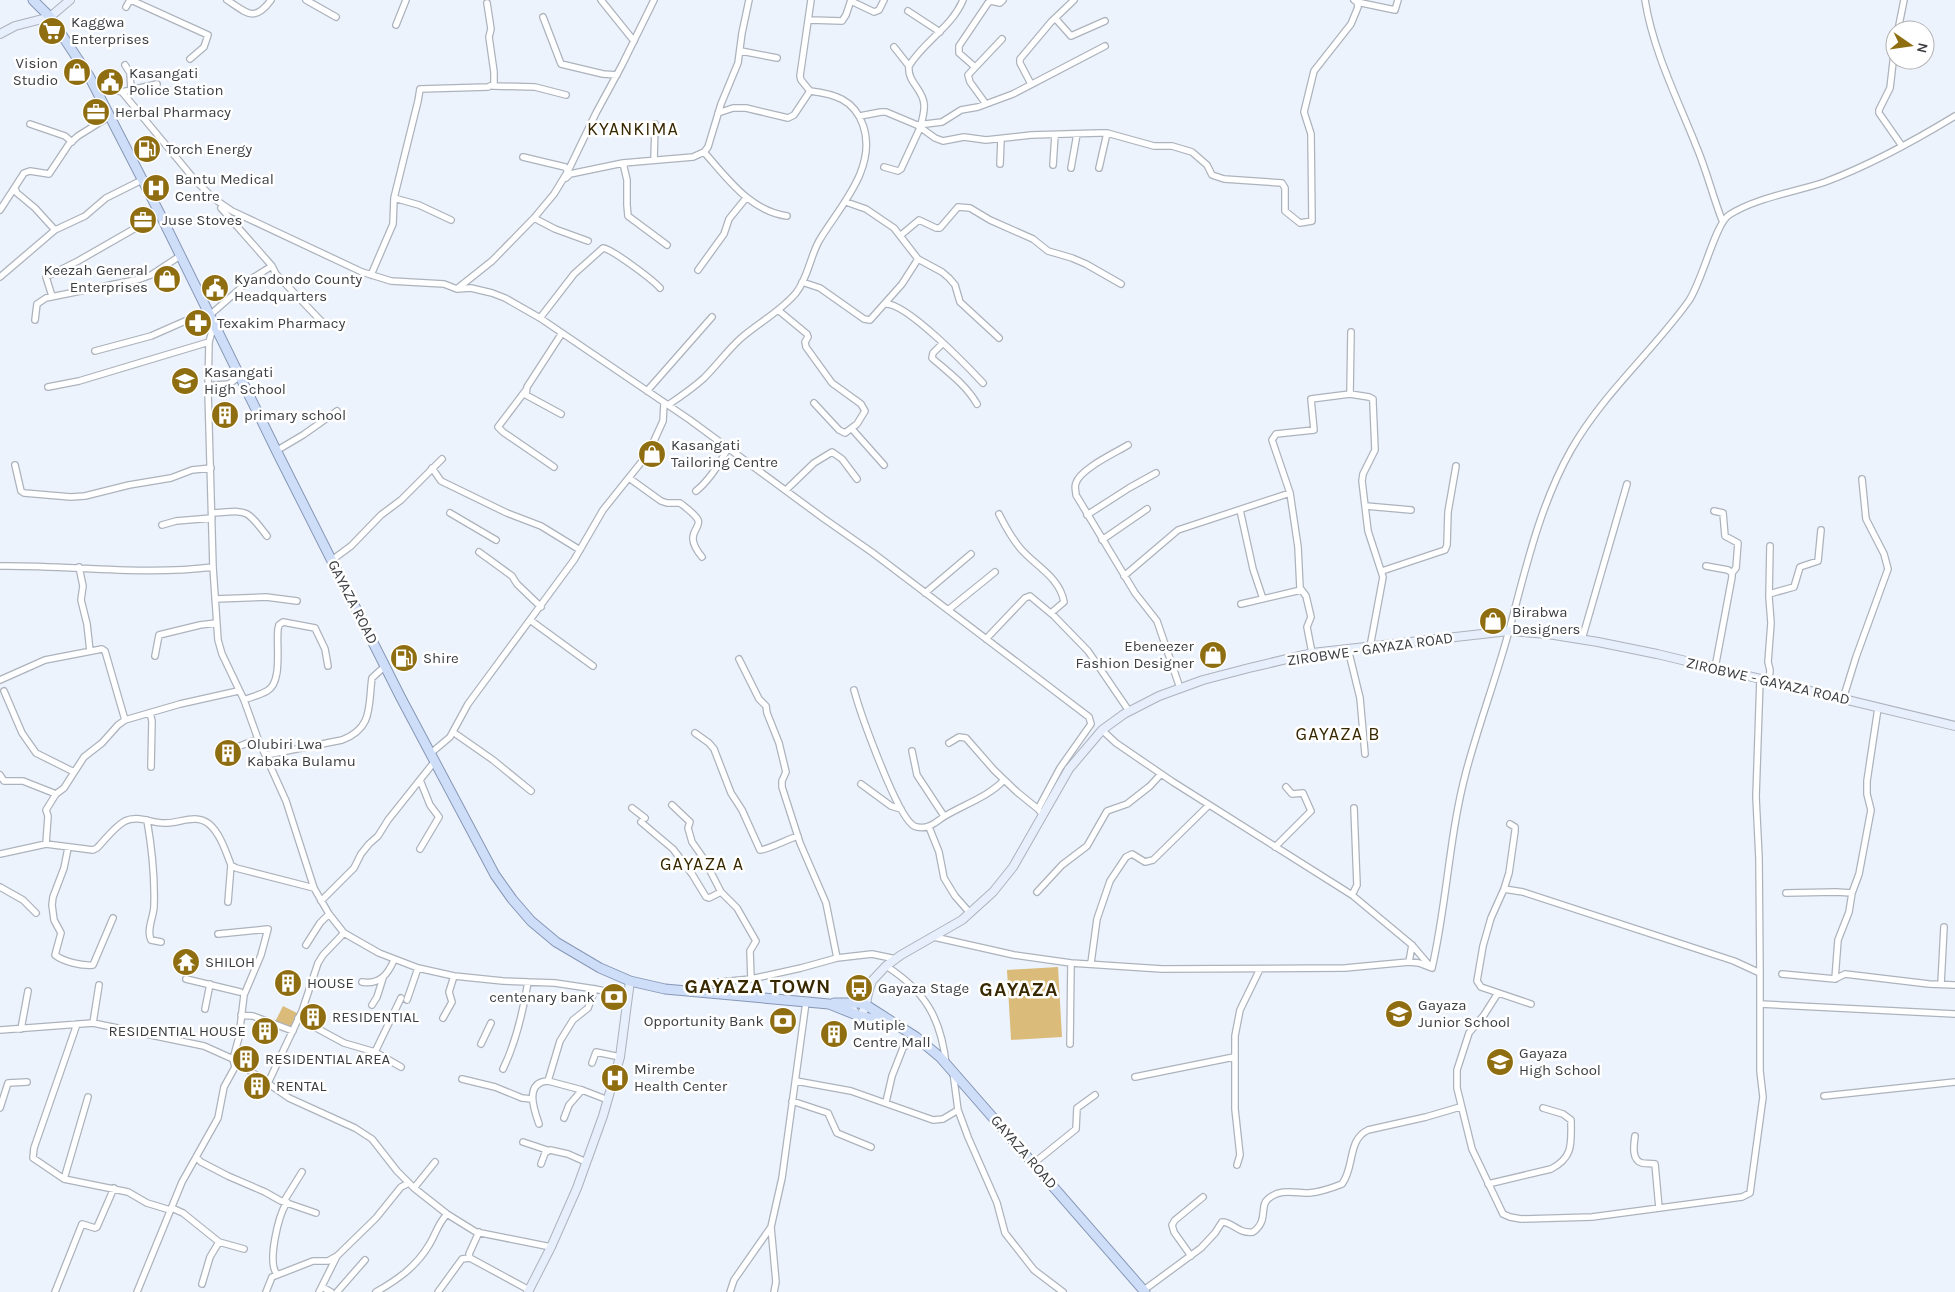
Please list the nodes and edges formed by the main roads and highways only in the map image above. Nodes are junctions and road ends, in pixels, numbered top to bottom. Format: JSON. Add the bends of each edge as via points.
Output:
{"nodes":[{"id":1,"x":33,"y":0,"type":"edge"},
{"id":2,"x":829,"y":1004,"type":"junction"},
{"id":3,"x":894,"y":1023,"type":"junction"},
{"id":4,"x":1144,"y":1291,"type":"edge"}],
"edges":[{"from":1,"to":2,"type":"main road","name":"GAYAZA ROAD","via":[[50,17],[98,92],[385,666],[495,875],[512,899],[556,942],[632,984]]},
{"from":2,"to":3,"type":"main road","name":"GAYAZA ROAD"},
{"from":2,"to":3,"type":"main road","name":"GAYAZA ROAD","via":[[853,1002],[866,1005]]},
{"from":3,"to":4,"type":"main road","name":"GAYAZA ROAD","via":[[916,1037],[946,1064]]}]}
